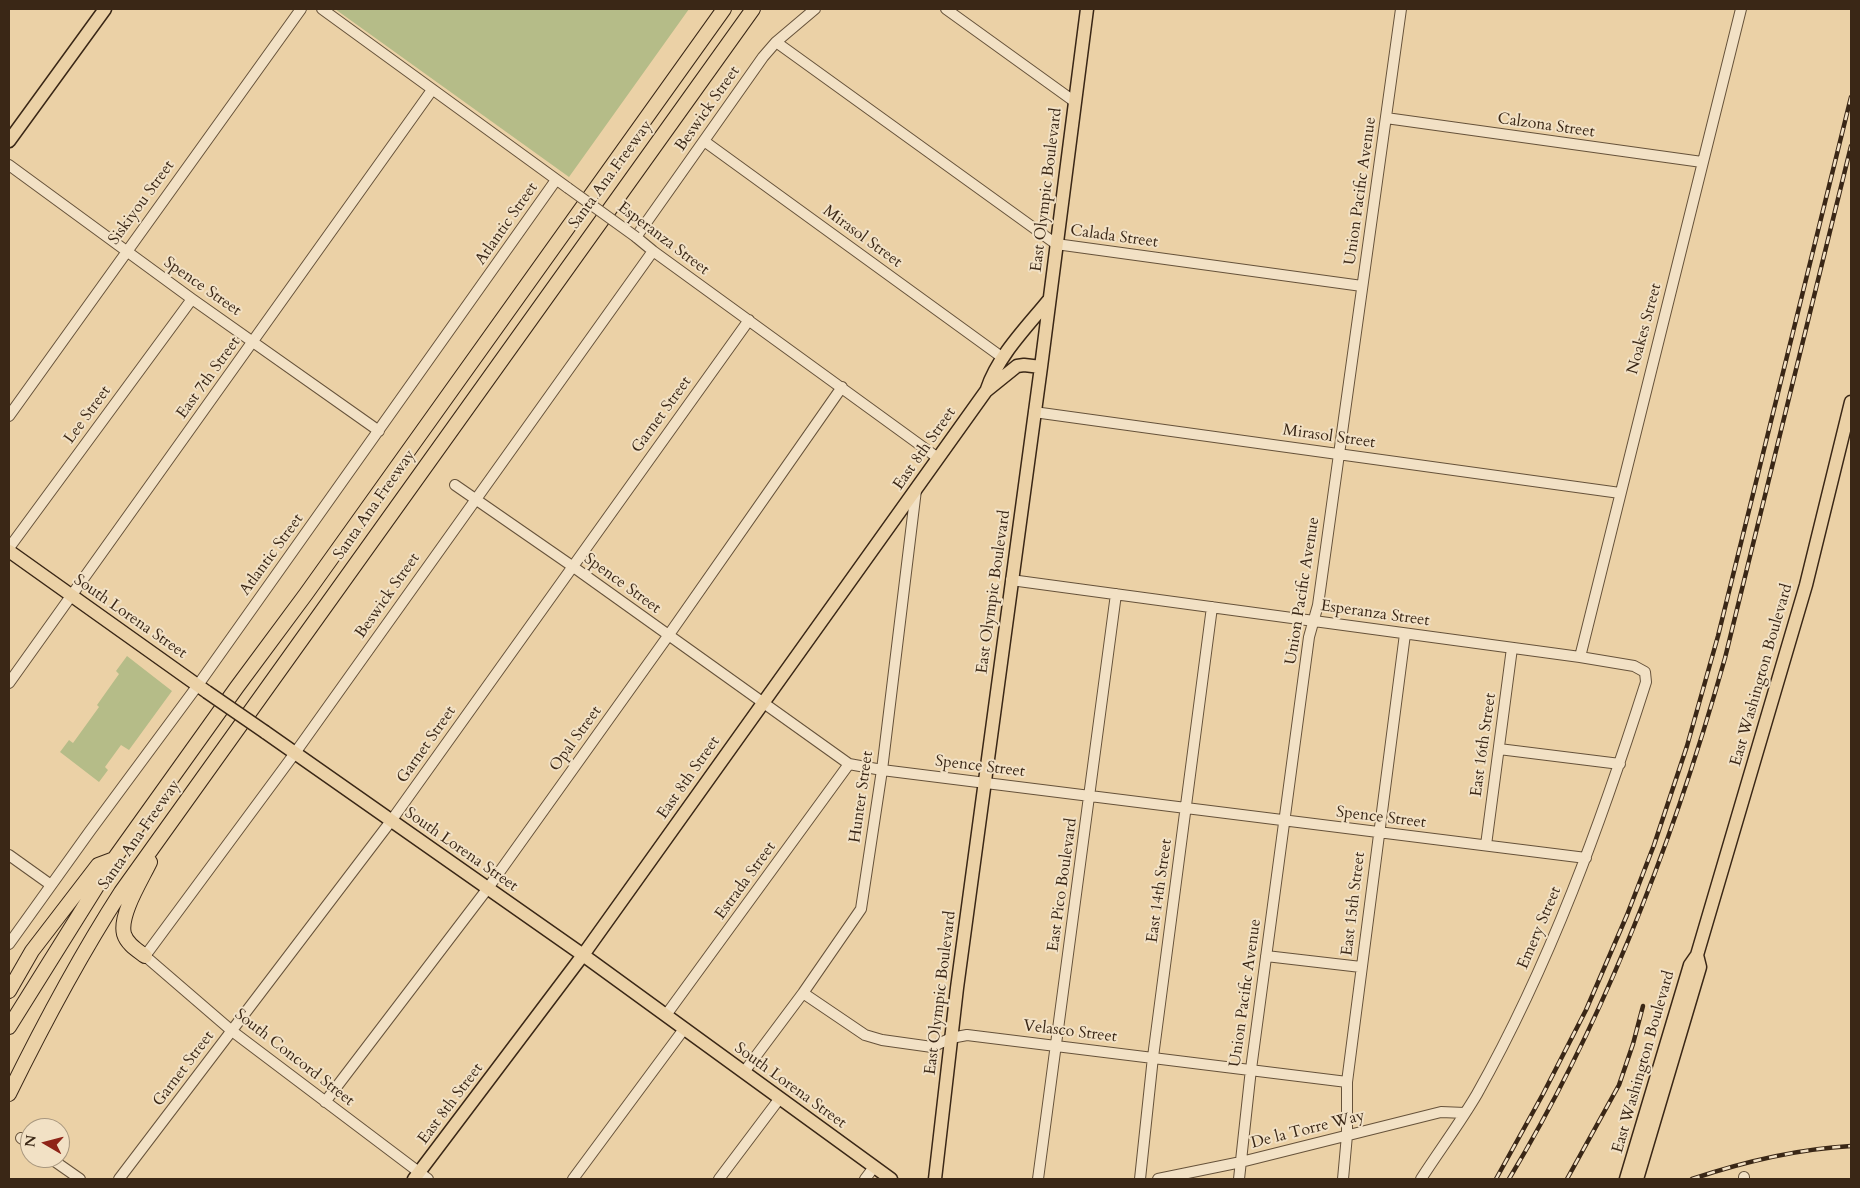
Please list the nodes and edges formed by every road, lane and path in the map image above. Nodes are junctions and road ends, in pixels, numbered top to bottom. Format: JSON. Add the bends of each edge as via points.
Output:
{"nodes":[{"id":1,"x":105,"y":9,"type":"edge"},
{"id":2,"x":301,"y":9,"type":"edge"},
{"id":3,"x":322,"y":9,"type":"edge"},
{"id":4,"x":724,"y":9,"type":"edge"},
{"id":5,"x":752,"y":9,"type":"edge"},
{"id":6,"x":815,"y":9,"type":"edge"},
{"id":7,"x":946,"y":9,"type":"edge"},
{"id":8,"x":1087,"y":9,"type":"edge"},
{"id":9,"x":1401,"y":9,"type":"edge"},
{"id":10,"x":1741,"y":9,"type":"edge"},
{"id":11,"x":776,"y":42,"type":"junction"},
{"id":12,"x":432,"y":90,"type":"junction"},
{"id":13,"x":1075,"y":102,"type":"junction"},
{"id":14,"x":1386,"y":118,"type":"junction"},
{"id":15,"x":9,"y":141,"type":"edge"},
{"id":16,"x":704,"y":141,"type":"junction"},
{"id":17,"x":1702,"y":162,"type":"junction"},
{"id":18,"x":9,"y":166,"type":"edge"},
{"id":19,"x":556,"y":180,"type":"junction"},
{"id":20,"x":636,"y":237,"type":"junction"},
{"id":21,"x":1056,"y":244,"type":"junction"},
{"id":22,"x":653,"y":251,"type":"junction"},
{"id":23,"x":126,"y":252,"type":"junction"},
{"id":24,"x":1362,"y":286,"type":"junction"},
{"id":25,"x":192,"y":299,"type":"junction"},
{"id":26,"x":1049,"y":300,"type":"junction"},
{"id":27,"x":748,"y":320,"type":"junction"},
{"id":28,"x":254,"y":342,"type":"junction"},
{"id":29,"x":1003,"y":358,"type":"junction"},
{"id":30,"x":1041,"y":368,"type":"junction"},
{"id":31,"x":842,"y":387,"type":"junction"},
{"id":32,"x":986,"y":391,"type":"junction"},
{"id":33,"x":1851,"y":402,"type":"edge"},
{"id":34,"x":1034,"y":412,"type":"junction"},
{"id":35,"x":9,"y":416,"type":"edge"},
{"id":36,"x":380,"y":431,"type":"junction"},
{"id":37,"x":1339,"y":454,"type":"junction"},
{"id":38,"x":938,"y":458,"type":"junction"},
{"id":39,"x":455,"y":485,"type":"dead end"},
{"id":40,"x":916,"y":490,"type":"junction"},
{"id":41,"x":1620,"y":493,"type":"junction"},
{"id":42,"x":476,"y":498,"type":"junction"},
{"id":43,"x":9,"y":549,"type":"edge"},
{"id":44,"x":572,"y":566,"type":"junction"},
{"id":45,"x":1011,"y":580,"type":"junction"},
{"id":46,"x":1116,"y":594,"type":"junction"},
{"id":47,"x":71,"y":595,"type":"junction"},
{"id":48,"x":1212,"y":607,"type":"junction"},
{"id":49,"x":1314,"y":621,"type":"junction"},
{"id":50,"x":1405,"y":634,"type":"junction"},
{"id":51,"x":668,"y":636,"type":"junction"},
{"id":52,"x":1512,"y":648,"type":"junction"},
{"id":53,"x":1580,"y":657,"type":"junction"},
{"id":54,"x":1645,"y":672,"type":"joint"},
{"id":55,"x":9,"y":683,"type":"edge"},
{"id":56,"x":203,"y":688,"type":"junction"},
{"id":57,"x":763,"y":702,"type":"junction"},
{"id":58,"x":1499,"y":749,"type":"junction"},
{"id":59,"x":295,"y":753,"type":"junction"},
{"id":60,"x":848,"y":764,"type":"junction"},
{"id":61,"x":1620,"y":764,"type":"junction"},
{"id":62,"x":882,"y":770,"type":"junction"},
{"id":63,"x":984,"y":783,"type":"junction"},
{"id":64,"x":1090,"y":796,"type":"junction"},
{"id":65,"x":1186,"y":809,"type":"junction"},
{"id":66,"x":391,"y":821,"type":"junction"},
{"id":67,"x":1284,"y":821,"type":"junction"},
{"id":68,"x":167,"y":827,"type":"junction"},
{"id":69,"x":1378,"y":832,"type":"junction"},
{"id":70,"x":1486,"y":846,"type":"junction"},
{"id":71,"x":9,"y":855,"type":"edge"},
{"id":72,"x":1586,"y":858,"type":"junction"},
{"id":73,"x":114,"y":859,"type":"junction"},
{"id":74,"x":51,"y":885,"type":"junction"},
{"id":75,"x":488,"y":888,"type":"junction"},
{"id":76,"x":9,"y":944,"type":"edge"},
{"id":77,"x":583,"y":955,"type":"junction"},
{"id":78,"x":1697,"y":955,"type":"junction"},
{"id":79,"x":145,"y":956,"type":"junction"},
{"id":80,"x":1266,"y":956,"type":"junction"},
{"id":81,"x":1362,"y":967,"type":"junction"},
{"id":82,"x":9,"y":991,"type":"edge"},
{"id":83,"x":803,"y":993,"type":"junction"},
{"id":84,"x":666,"y":1015,"type":"junction"},
{"id":85,"x":9,"y":1027,"type":"edge"},
{"id":86,"x":684,"y":1029,"type":"junction"},
{"id":87,"x":40,"y":1030,"type":"junction"},
{"id":88,"x":232,"y":1030,"type":"junction"},
{"id":89,"x":951,"y":1038,"type":"junction"},
{"id":90,"x":1056,"y":1045,"type":"junction"},
{"id":91,"x":1153,"y":1057,"type":"junction"},
{"id":92,"x":1251,"y":1069,"type":"junction"},
{"id":93,"x":744,"y":1072,"type":"junction"},
{"id":94,"x":9,"y":1075,"type":"edge"},
{"id":95,"x":1347,"y":1082,"type":"junction"},
{"id":96,"x":9,"y":1094,"type":"edge"},
{"id":97,"x":780,"y":1098,"type":"junction"},
{"id":98,"x":325,"y":1102,"type":"junction"},
{"id":99,"x":1465,"y":1113,"type":"junction"},
{"id":100,"x":1347,"y":1135,"type":"junction"},
{"id":101,"x":1241,"y":1162,"type":"junction"},
{"id":102,"x":874,"y":1167,"type":"junction"},
{"id":103,"x":64,"y":1168,"type":"edge"},
{"id":104,"x":421,"y":1177,"type":"edge"},
{"id":105,"x":80,"y":1179,"type":"edge"},
{"id":106,"x":119,"y":1179,"type":"edge"},
{"id":107,"x":573,"y":1179,"type":"edge"},
{"id":108,"x":719,"y":1179,"type":"edge"},
{"id":109,"x":865,"y":1179,"type":"edge"},
{"id":110,"x":891,"y":1179,"type":"edge"},
{"id":111,"x":935,"y":1179,"type":"edge"},
{"id":112,"x":1038,"y":1179,"type":"edge"},
{"id":113,"x":1140,"y":1179,"type":"edge"},
{"id":114,"x":1158,"y":1179,"type":"edge"},
{"id":115,"x":1239,"y":1179,"type":"edge"},
{"id":116,"x":1343,"y":1179,"type":"edge"},
{"id":117,"x":1421,"y":1179,"type":"edge"},
{"id":118,"x":1626,"y":1179,"type":"edge"},
{"id":119,"x":1637,"y":1179,"type":"edge"}],
"edges":[{"from":1,"to":15,"type":"main road"},
{"from":2,"to":23,"type":"street","name":"Siskiyou Street"},
{"from":3,"to":12,"type":"street","name":"Esperanza Street"},
{"from":4,"to":73,"type":"highway","name":"Santa Ana Freeway"},
{"from":5,"to":68,"type":"highway","name":"Santa Ana Freeway"},
{"from":6,"to":11,"type":"street","name":"Beswick Street"},
{"from":7,"to":13,"type":"street"},
{"from":8,"to":13,"type":"main road","name":"East Olympic Boulevard"},
{"from":9,"to":14,"type":"street","name":"Union Pacific Avenue"},
{"from":10,"to":17,"type":"street","name":"Noakes Street"},
{"from":11,"to":16,"type":"street","name":"Beswick Street"},
{"from":11,"to":21,"type":"street","name":"Calada Street"},
{"from":12,"to":19,"type":"street","name":"Esperanza Street"},
{"from":12,"to":28,"type":"street","name":"East 7th Street"},
{"from":13,"to":21,"type":"main road","name":"East Olympic Boulevard"},
{"from":14,"to":17,"type":"street","name":"Calzona Street"},
{"from":14,"to":24,"type":"street","name":"Union Pacific Avenue"},
{"from":16,"to":20,"type":"street","name":"Beswick Street"},
{"from":16,"to":29,"type":"street","name":"Mirasol Street"},
{"from":17,"to":41,"type":"street","name":"Noakes Street"},
{"from":18,"to":23,"type":"street","name":"Spence Street"},
{"from":19,"to":20,"type":"street","name":"Esperanza Street","bridge":true},
{"from":19,"to":36,"type":"street","name":"Atlantic Street"},
{"from":20,"to":22,"type":"street","name":"Esperanza Street"},
{"from":21,"to":24,"type":"street","name":"Calada Street"},
{"from":21,"to":26,"type":"main road","name":"East Olympic Boulevard"},
{"from":22,"to":27,"type":"street","name":"Esperanza Street"},
{"from":22,"to":42,"type":"street","name":"Beswick Street"},
{"from":23,"to":25,"type":"street","name":"Spence Street"},
{"from":23,"to":35,"type":"street","name":"Siskiyou Street"},
{"from":24,"to":37,"type":"street","name":"Union Pacific Avenue"},
{"from":25,"to":28,"type":"street","name":"Spence Street"},
{"from":25,"to":43,"type":"street","name":"Lee Street"},
{"from":26,"to":29,"type":"main road","name":"East 8th Street"},
{"from":26,"to":30,"type":"main road","name":"East Olympic Boulevard"},
{"from":27,"to":31,"type":"street","name":"Esperanza Street"},
{"from":27,"to":44,"type":"street","name":"Garnet Street"},
{"from":28,"to":36,"type":"street","name":"Spence Street"},
{"from":28,"to":47,"type":"street","name":"East 7th Street"},
{"from":29,"to":32,"type":"main road","name":"East 8th Street"},
{"from":30,"to":32,"type":"main road","name":"East 8th Street","via":[[1017,366]]},
{"from":30,"to":34,"type":"main road","name":"East Olympic Boulevard"},
{"from":31,"to":38,"type":"street","name":"Esperanza Street"},
{"from":31,"to":51,"type":"street","name":"Opal Street"},
{"from":32,"to":38,"type":"main road","name":"East 8th Street"},
{"from":33,"to":78,"type":"main road","name":"East Washington Boulevard","via":[[1806,585]]},
{"from":34,"to":37,"type":"street","name":"Mirasol Street"},
{"from":34,"to":45,"type":"main road","name":"East Olympic Boulevard"},
{"from":36,"to":56,"type":"street","name":"Atlantic Street"},
{"from":37,"to":41,"type":"street","name":"Mirasol Street"},
{"from":37,"to":49,"type":"street","name":"Union Pacific Avenue"},
{"from":38,"to":40,"type":"main road","name":"East 8th Street"},
{"from":39,"to":42,"type":"street","name":"Spence Street"},
{"from":40,"to":57,"type":"main road","name":"East 8th Street"},
{"from":40,"to":62,"type":"street","name":"Hunter Street"},
{"from":41,"to":53,"type":"street","name":"Noakes Street"},
{"from":42,"to":44,"type":"street","name":"Spence Street"},
{"from":42,"to":59,"type":"street","name":"Beswick Street"},
{"from":43,"to":47,"type":"main road","name":"South Lorena Street"},
{"from":44,"to":51,"type":"street","name":"Spence Street"},
{"from":44,"to":66,"type":"street","name":"Garnet Street"},
{"from":45,"to":46,"type":"street","name":"Esperanza Street"},
{"from":45,"to":63,"type":"main road","name":"East Olympic Boulevard"},
{"from":46,"to":48,"type":"street","name":"Esperanza Street"},
{"from":46,"to":64,"type":"street","name":"East Pico Boulevard"},
{"from":47,"to":55,"type":"street","name":"East 7th Street"},
{"from":47,"to":56,"type":"main road","name":"South Lorena Street"},
{"from":48,"to":49,"type":"street","name":"Esperanza Street"},
{"from":48,"to":65,"type":"street","name":"East 14th Street"},
{"from":49,"to":50,"type":"street","name":"Esperanza Street"},
{"from":49,"to":67,"type":"street","name":"Union Pacific Avenue","via":[[1309,637]]},
{"from":50,"to":52,"type":"street","name":"Esperanza Street"},
{"from":50,"to":69,"type":"street","name":"East 15th Street"},
{"from":51,"to":57,"type":"street","name":"Spence Street"},
{"from":51,"to":75,"type":"street","name":"Opal Street"},
{"from":52,"to":53,"type":"street","name":"Esperanza Street"},
{"from":52,"to":58,"type":"street","name":"East 16th Street"},
{"from":53,"to":54,"type":"street","name":"Esperanza Street","via":[[1634,666]]},
{"from":54,"to":61,"type":"street","name":"Emery Street","via":[[1646,682]]},
{"from":56,"to":59,"type":"main road","name":"South Lorena Street","bridge":true},
{"from":56,"to":74,"type":"street","name":"Atlantic Street"},
{"from":57,"to":60,"type":"street","name":"Spence Street"},
{"from":57,"to":77,"type":"main road","name":"East 8th Street"},
{"from":58,"to":61,"type":"street"},
{"from":58,"to":70,"type":"street","name":"East 16th Street"},
{"from":59,"to":66,"type":"main road","name":"South Lorena Street"},
{"from":59,"to":79,"type":"street","name":"Beswick Street"},
{"from":60,"to":62,"type":"street","name":"Spence Street"},
{"from":60,"to":84,"type":"street","name":"Estrada Street"},
{"from":61,"to":72,"type":"street","name":"Emery Street"},
{"from":62,"to":63,"type":"street","name":"Spence Street"},
{"from":62,"to":83,"type":"street","name":"Hunter Street","via":[[861,909]]},
{"from":63,"to":64,"type":"street","name":"Spence Street"},
{"from":63,"to":89,"type":"main road","name":"East Olympic Boulevard"},
{"from":64,"to":65,"type":"street","name":"Spence Street"},
{"from":64,"to":90,"type":"street","name":"East Pico Boulevard"},
{"from":65,"to":67,"type":"street","name":"Spence Street"},
{"from":65,"to":91,"type":"street","name":"East 14th Street"},
{"from":66,"to":75,"type":"main road","name":"South Lorena Street"},
{"from":66,"to":88,"type":"street","name":"Garnet Street"},
{"from":67,"to":69,"type":"street","name":"Spence Street"},
{"from":67,"to":80,"type":"street","name":"Union Pacific Avenue"},
{"from":68,"to":79,"type":"highway","via":[[124,919],[127,940]]},
{"from":68,"to":87,"type":"highway","name":"Santa Ana Freeway","via":[[97,929]]},
{"from":69,"to":70,"type":"street","name":"Spence Street"},
{"from":69,"to":81,"type":"street","name":"East 15th Street"},
{"from":70,"to":72,"type":"street","name":"Spence Street"},
{"from":71,"to":74,"type":"street"},
{"from":72,"to":99,"type":"street","name":"Emery Street","via":[[1517,1017]]},
{"from":73,"to":82,"type":"highway","via":[[98,865],[32,951]]},
{"from":73,"to":85,"type":"highway","name":"Santa Ana Freeway"},
{"from":74,"to":76,"type":"street","name":"Atlantic Street"},
{"from":75,"to":77,"type":"main road","name":"South Lorena Street"},
{"from":75,"to":98,"type":"street","name":"Opal Street"},
{"from":77,"to":84,"type":"main road","name":"South Lorena Street"},
{"from":77,"to":104,"type":"main road","name":"East 8th Street"},
{"from":78,"to":118,"type":"main road","name":"East Washington Boulevard","via":[[1690,965]]},
{"from":78,"to":119,"type":"main road","name":"East Washington Boulevard","via":[[1700,967]]},
{"from":79,"to":88,"type":"street","name":"South Concord Street"},
{"from":80,"to":81,"type":"street"},
{"from":80,"to":92,"type":"street","name":"Union Pacific Avenue"},
{"from":81,"to":95,"type":"street","name":"East 15th Street"},
{"from":83,"to":89,"type":"street","name":"Velasco Street","via":[[865,1035],[932,1047]]},
{"from":83,"to":93,"type":"street","name":"Hunter Street"},
{"from":84,"to":86,"type":"main road","name":"South Lorena Street"},
{"from":86,"to":93,"type":"main road","name":"South Lorena Street"},
{"from":86,"to":107,"type":"street"},
{"from":87,"to":94,"type":"highway"},
{"from":87,"to":96,"type":"highway"},
{"from":88,"to":98,"type":"street","name":"South Concord Street"},
{"from":88,"to":106,"type":"street","name":"Garnet Street"},
{"from":89,"to":90,"type":"street","name":"Velasco Street","via":[[968,1035]]},
{"from":89,"to":111,"type":"main road","name":"East Olympic Boulevard"},
{"from":90,"to":91,"type":"street","name":"Velasco Street"},
{"from":90,"to":112,"type":"street","name":"East Pico Boulevard"},
{"from":91,"to":92,"type":"street","name":"Velasco Street"},
{"from":91,"to":113,"type":"street","name":"East 14th Street"},
{"from":92,"to":95,"type":"street","name":"Velasco Street"},
{"from":92,"to":101,"type":"street","name":"Union Pacific Avenue"},
{"from":93,"to":97,"type":"main road","name":"South Lorena Street"},
{"from":95,"to":100,"type":"street","name":"East 15th Street"},
{"from":97,"to":102,"type":"main road","name":"South Lorena Street"},
{"from":97,"to":108,"type":"street"},
{"from":98,"to":104,"type":"street","name":"South Concord Street"},
{"from":99,"to":100,"type":"street","name":"De la Torre Way","via":[[1441,1112]]},
{"from":99,"to":117,"type":"street","name":"Emery Street"},
{"from":100,"to":101,"type":"street","name":"De la Torre Way"},
{"from":100,"to":116,"type":"street","name":"East 15th Street"},
{"from":101,"to":114,"type":"street","name":"De la Torre Way"},
{"from":101,"to":115,"type":"street","name":"Union Pacific Avenue"},
{"from":102,"to":109,"type":"street"},
{"from":102,"to":110,"type":"main road","name":"South Lorena Street"},
{"from":103,"to":105,"type":"street"}]}
